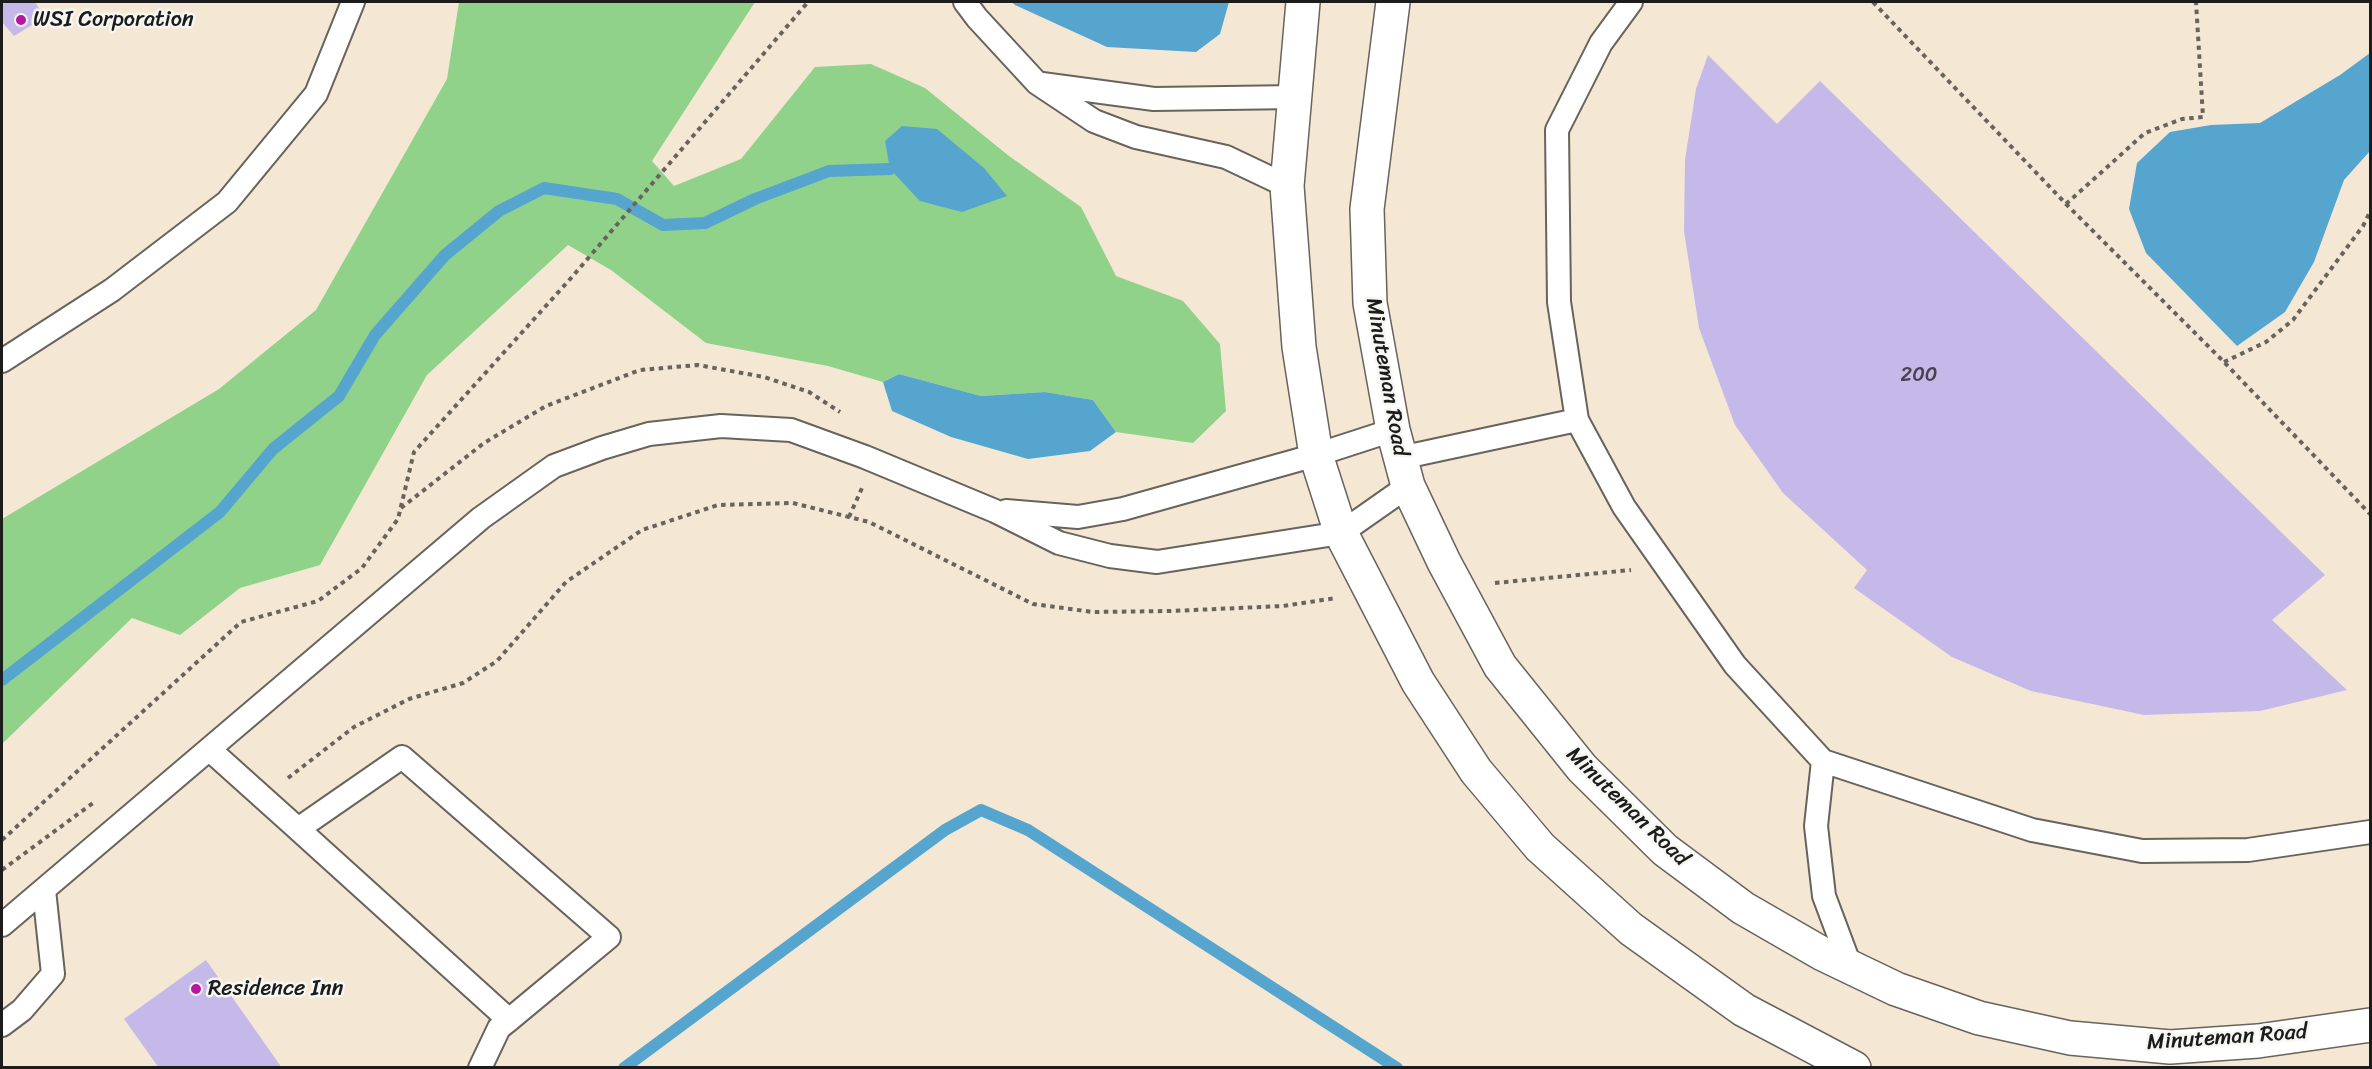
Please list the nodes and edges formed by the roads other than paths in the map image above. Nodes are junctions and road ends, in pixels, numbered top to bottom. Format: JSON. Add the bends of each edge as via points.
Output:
{"nodes":[{"id":1,"x":353,"y":2,"type":"edge"},
{"id":2,"x":965,"y":2,"type":"edge"},
{"id":3,"x":1303,"y":2,"type":"edge"},
{"id":4,"x":1393,"y":2,"type":"edge"},
{"id":5,"x":1631,"y":2,"type":"edge"},
{"id":6,"x":1037,"y":83,"type":"junction"},
{"id":7,"x":1297,"y":97,"type":"junction"},
{"id":8,"x":1287,"y":186,"type":"junction"},
{"id":9,"x":2,"y":361,"type":"edge"},
{"id":10,"x":1577,"y":420,"type":"junction"},
{"id":11,"x":1316,"y":456,"type":"junction"},
{"id":12,"x":1400,"y":458,"type":"junction"},
{"id":13,"x":995,"y":511,"type":"junction"},
{"id":14,"x":1341,"y":533,"type":"junction"},
{"id":15,"x":210,"y":750,"type":"junction"},
{"id":16,"x":1823,"y":761,"type":"junction"},
{"id":17,"x":298,"y":829,"type":"junction"},
{"id":18,"x":2370,"y":832,"type":"edge"},
{"id":19,"x":44,"y":890,"type":"junction"},
{"id":20,"x":2,"y":925,"type":"edge"},
{"id":21,"x":1851,"y":968,"type":"junction"},
{"id":22,"x":509,"y":1020,"type":"junction"},
{"id":23,"x":2,"y":1025,"type":"edge"},
{"id":24,"x":2370,"y":1025,"type":"edge"},
{"id":25,"x":480,"y":1068,"type":"edge"},
{"id":26,"x":1854,"y":1068,"type":"edge"}],
"edges":[{"from":1,"to":9,"type":"lane","via":[[316,94],[227,202],[112,290]]},
{"from":2,"to":6,"type":"lane"},
{"from":3,"to":7,"type":"street"},
{"from":4,"to":12,"type":"street","name":"Minuteman Road","via":[[1367,209],[1370,303]]},
{"from":5,"to":10,"type":"lane","via":[[1601,43],[1557,130],[1559,302]]},
{"from":6,"to":7,"type":"lane","via":[[1154,99]]},
{"from":6,"to":8,"type":"lane","via":[[1094,121],[1136,136],[1226,157]]},
{"from":7,"to":8,"type":"street"},
{"from":8,"to":11,"type":"street","via":[[1299,348]]},
{"from":10,"to":12,"type":"lane"},
{"from":10,"to":16,"type":"lane","via":[[1624,507],[1735,665]]},
{"from":11,"to":12,"type":"lane"},
{"from":11,"to":13,"type":"lane","via":[[1123,510],[1078,517]]},
{"from":11,"to":14,"type":"street"},
{"from":12,"to":14,"type":"lane"},
{"from":12,"to":21,"type":"street","name":"Minuteman Road","via":[[1458,587],[1500,666],[1581,768],[1665,850],[1743,908]]},
{"from":13,"to":14,"type":"lane","via":[[1059,543],[1110,556],[1157,561]]},
{"from":13,"to":15,"type":"lane","via":[[791,430],[721,426],[649,434],[602,448],[554,466],[481,518]]},
{"from":14,"to":26,"type":"street","via":[[1418,682],[1476,771],[1540,847],[1631,929],[1744,1010]]},
{"from":15,"to":17,"type":"lane"},
{"from":15,"to":19,"type":"lane"},
{"from":16,"to":18,"type":"lane","via":[[2032,830],[2142,851],[2248,850]]},
{"from":16,"to":21,"type":"lane","via":[[1816,826],[1824,896]]},
{"from":17,"to":22,"type":"lane"},
{"from":17,"to":22,"type":"lane","via":[[402,757],[609,937]]},
{"from":19,"to":20,"type":"lane"},
{"from":19,"to":23,"type":"lane","via":[[53,974],[22,1010]]},
{"from":21,"to":24,"type":"street","name":"Minuteman Road","via":[[1896,989],[1979,1018],[2070,1038],[2170,1047],[2258,1041]]},
{"from":22,"to":25,"type":"lane","via":[[499,1028]]}]}
